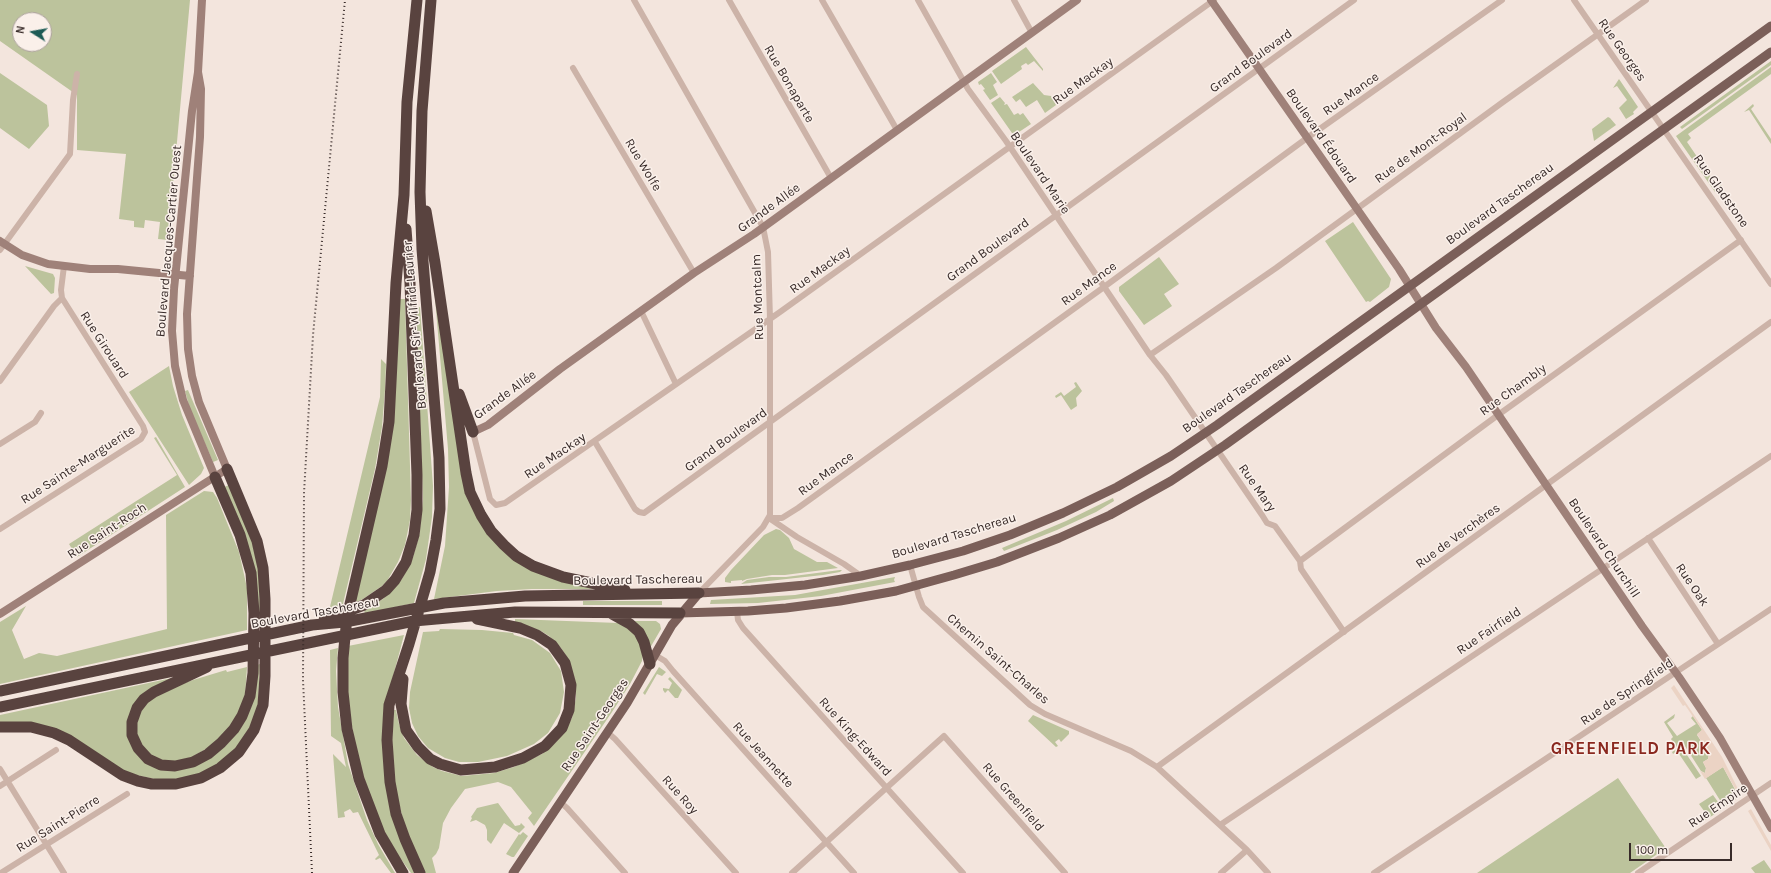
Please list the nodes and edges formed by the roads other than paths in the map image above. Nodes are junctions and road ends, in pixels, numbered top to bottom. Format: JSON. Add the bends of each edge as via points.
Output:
{"nodes":[{"id":1,"x":202,"y":0,"type":"edge"},
{"id":2,"x":417,"y":0,"type":"edge"},
{"id":3,"x":431,"y":0,"type":"edge"},
{"id":4,"x":634,"y":0,"type":"edge"},
{"id":5,"x":729,"y":0,"type":"edge"},
{"id":6,"x":822,"y":0,"type":"edge"},
{"id":7,"x":918,"y":0,"type":"edge"},
{"id":8,"x":1014,"y":0,"type":"edge"},
{"id":9,"x":1077,"y":0,"type":"edge"},
{"id":10,"x":1212,"y":0,"type":"edge"},
{"id":11,"x":1354,"y":0,"type":"edge"},
{"id":12,"x":1502,"y":0,"type":"edge"},
{"id":13,"x":1574,"y":0,"type":"edge"},
{"id":14,"x":1646,"y":0,"type":"edge"},
{"id":15,"x":1771,"y":26,"type":"edge"},
{"id":16,"x":1032,"y":33,"type":"junction"},
{"id":17,"x":1597,"y":34,"type":"junction"},
{"id":18,"x":1771,"y":52,"type":"edge"},
{"id":19,"x":573,"y":68,"type":"dead end"},
{"id":20,"x":1259,"y":69,"type":"junction"},
{"id":21,"x":198,"y":72,"type":"junction"},
{"id":22,"x":77,"y":74,"type":"dead end"},
{"id":23,"x":964,"y":82,"type":"junction"},
{"id":24,"x":1652,"y":112,"type":"junction"},
{"id":25,"x":1664,"y":129,"type":"junction"},
{"id":26,"x":897,"y":130,"type":"junction"},
{"id":27,"x":1307,"y":138,"type":"junction"},
{"id":28,"x":1010,"y":147,"type":"junction"},
{"id":29,"x":420,"y":176,"type":"junction"},
{"id":30,"x":831,"y":178,"type":"junction"},
{"id":31,"x":404,"y":195,"type":"junction"},
{"id":32,"x":1357,"y":209,"type":"junction"},
{"id":33,"x":1055,"y":216,"type":"junction"},
{"id":34,"x":763,"y":227,"type":"junction"},
{"id":35,"x":1741,"y":240,"type":"junction"},
{"id":36,"x":1,"y":245,"type":"edge"},
{"id":37,"x":64,"y":266,"type":"junction"},
{"id":38,"x":694,"y":273,"type":"junction"},
{"id":39,"x":176,"y":275,"type":"junction"},
{"id":40,"x":190,"y":276,"type":"junction"},
{"id":41,"x":1771,"y":284,"type":"edge"},
{"id":42,"x":1410,"y":286,"type":"junction"},
{"id":43,"x":1104,"y":287,"type":"junction"},
{"id":44,"x":62,"y":298,"type":"junction"},
{"id":45,"x":1421,"y":304,"type":"junction"},
{"id":46,"x":641,"y":311,"type":"junction"},
{"id":47,"x":770,"y":319,"type":"junction"},
{"id":48,"x":1771,"y":322,"type":"edge"},
{"id":49,"x":1150,"y":355,"type":"junction"},
{"id":50,"x":0,"y":380,"type":"edge"},
{"id":51,"x":676,"y":384,"type":"junction"},
{"id":52,"x":454,"y":388,"type":"junction"},
{"id":53,"x":41,"y":413,"type":"dead end"},
{"id":54,"x":1498,"y":415,"type":"junction"},
{"id":55,"x":770,"y":421,"type":"junction"},
{"id":56,"x":145,"y":431,"type":"joint"},
{"id":57,"x":473,"y":432,"type":"junction"},
{"id":58,"x":1206,"y":433,"type":"junction"},
{"id":59,"x":595,"y":442,"type":"junction"},
{"id":60,"x":0,"y":444,"type":"edge"},
{"id":61,"x":1218,"y":450,"type":"junction"},
{"id":62,"x":1771,"y":456,"type":"edge"},
{"id":63,"x":227,"y":469,"type":"junction"},
{"id":64,"x":215,"y":477,"type":"junction"},
{"id":65,"x":1546,"y":485,"type":"junction"},
{"id":66,"x":769,"y":518,"type":"junction"},
{"id":67,"x":0,"y":529,"type":"edge"},
{"id":68,"x":1648,"y":538,"type":"junction"},
{"id":69,"x":1300,"y":561,"type":"junction"},
{"id":70,"x":910,"y":565,"type":"junction"},
{"id":71,"x":1603,"y":569,"type":"junction"},
{"id":72,"x":861,"y":576,"type":"junction"},
{"id":73,"x":915,"y":586,"type":"junction"},
{"id":74,"x":639,"y":593,"type":"junction"},
{"id":75,"x":699,"y":593,"type":"junction"},
{"id":76,"x":1771,"y":609,"type":"edge"},
{"id":77,"x":737,"y":612,"type":"junction"},
{"id":78,"x":680,"y":613,"type":"junction"},
{"id":79,"x":0,"y":614,"type":"edge"},
{"id":80,"x":612,"y":614,"type":"junction"},
{"id":81,"x":468,"y":617,"type":"junction"},
{"id":82,"x":312,"y":625,"type":"junction"},
{"id":83,"x":1344,"y":632,"type":"junction"},
{"id":84,"x":410,"y":644,"type":"junction"},
{"id":85,"x":1718,"y":644,"type":"junction"},
{"id":86,"x":652,"y":659,"type":"junction"},
{"id":87,"x":223,"y":660,"type":"junction"},
{"id":88,"x":1676,"y":672,"type":"junction"},
{"id":89,"x":0,"y":691,"type":"edge"},
{"id":90,"x":0,"y":707,"type":"edge"},
{"id":91,"x":0,"y":726,"type":"edge"},
{"id":92,"x":607,"y":732,"type":"junction"},
{"id":93,"x":56,"y":750,"type":"dead end"},
{"id":94,"x":1157,"y":767,"type":"junction"},
{"id":95,"x":0,"y":769,"type":"edge"},
{"id":96,"x":8,"y":781,"type":"junction"},
{"id":97,"x":1771,"y":783,"type":"edge"},
{"id":98,"x":0,"y":786,"type":"edge"},
{"id":99,"x":887,"y":788,"type":"junction"},
{"id":100,"x":127,"y":794,"type":"dead end"},
{"id":101,"x":1753,"y":796,"type":"junction"},
{"id":102,"x":560,"y":802,"type":"junction"},
{"id":103,"x":1220,"y":825,"type":"junction"},
{"id":104,"x":1771,"y":828,"type":"edge"},
{"id":105,"x":826,"y":842,"type":"junction"},
{"id":106,"x":46,"y":844,"type":"junction"},
{"id":107,"x":1247,"y":850,"type":"junction"},
{"id":108,"x":516,"y":872,"type":"edge"},
{"id":109,"x":1,"y":873,"type":"edge"},
{"id":110,"x":64,"y":873,"type":"edge"},
{"id":111,"x":403,"y":873,"type":"edge"},
{"id":112,"x":420,"y":873,"type":"edge"},
{"id":113,"x":626,"y":873,"type":"edge"},
{"id":114,"x":736,"y":873,"type":"edge"},
{"id":115,"x":792,"y":873,"type":"edge"},
{"id":116,"x":854,"y":873,"type":"edge"},
{"id":117,"x":963,"y":873,"type":"edge"},
{"id":118,"x":1065,"y":873,"type":"edge"},
{"id":119,"x":1221,"y":873,"type":"edge"},
{"id":120,"x":1268,"y":873,"type":"edge"},
{"id":121,"x":1374,"y":873,"type":"edge"},
{"id":122,"x":1638,"y":873,"type":"edge"}],
"edges":[{"from":1,"to":21,"type":"main road","name":"Boulevard Jacques-Cartier Ouest"},
{"from":2,"to":31,"type":"highway","via":[[407,102]]},
{"from":3,"to":29,"type":"highway","name":"Boulevard Sir-Wilfrid-Laurier"},
{"from":4,"to":34,"type":"street","name":"Rue Montcalm"},
{"from":5,"to":30,"type":"street","name":"Rue Bonaparte"},
{"from":6,"to":26,"type":"street"},
{"from":7,"to":23,"type":"street","name":"Boulevard Marie"},
{"from":8,"to":16,"type":"street"},
{"from":9,"to":16,"type":"main road","name":"Grande Allée"},
{"from":10,"to":20,"type":"main road","name":"Boulevard Édouard"},
{"from":10,"to":28,"type":"street","name":"Rue Mackay"},
{"from":11,"to":20,"type":"street","name":"Grand Boulevard"},
{"from":12,"to":27,"type":"street","name":"Rue Mance"},
{"from":13,"to":17,"type":"street","name":"Rue Georges"},
{"from":14,"to":17,"type":"street","name":"Rue de Mont-Royal"},
{"from":15,"to":24,"type":"main road","name":"Boulevard Taschereau"},
{"from":16,"to":23,"type":"main road","name":"Grande Allée"},
{"from":17,"to":24,"type":"street","name":"Rue Georges"},
{"from":17,"to":32,"type":"street","name":"Rue de Mont-Royal"},
{"from":18,"to":25,"type":"main road","name":"Boulevard Taschereau"},
{"from":19,"to":38,"type":"street","name":"Rue Wolfe"},
{"from":20,"to":27,"type":"main road","name":"Boulevard Édouard"},
{"from":20,"to":33,"type":"street","name":"Grand Boulevard"},
{"from":21,"to":39,"type":"main road","name":"Boulevard Jacques-Cartier Ouest"},
{"from":21,"to":40,"type":"main road","name":"Boulevard Jacques-Cartier Ouest","via":[[201,89],[200,137]]},
{"from":22,"to":36,"type":"street","via":[[70,154]]},
{"from":23,"to":26,"type":"main road","name":"Grande Allée"},
{"from":23,"to":28,"type":"street","name":"Boulevard Marie"},
{"from":24,"to":25,"type":"street","name":"Rue Gladstone"},
{"from":24,"to":42,"type":"main road","name":"Boulevard Taschereau"},
{"from":25,"to":35,"type":"street","name":"Rue Gladstone"},
{"from":25,"to":45,"type":"main road","name":"Boulevard Taschereau"},
{"from":26,"to":30,"type":"main road","name":"Grande Allée"},
{"from":27,"to":32,"type":"main road","name":"Boulevard Édouard"},
{"from":27,"to":43,"type":"street","name":"Rue Mance"},
{"from":28,"to":33,"type":"street","name":"Boulevard Marie"},
{"from":28,"to":47,"type":"street","name":"Rue Mackay"},
{"from":29,"to":52,"type":"highway"},
{"from":29,"to":84,"type":"highway","name":"Boulevard Sir-Wilfrid-Laurier","via":[[422,249],[440,495],[433,558]]},
{"from":30,"to":34,"type":"main road","name":"Grande Allée"},
{"from":31,"to":82,"type":"highway","via":[[411,299],[417,475],[416,526],[409,556],[386,590],[364,605]]},
{"from":31,"to":111,"type":"highway","via":[[388,429],[382,466],[347,617],[343,675],[347,729],[358,779],[380,834]]},
{"from":32,"to":42,"type":"main road","name":"Boulevard Édouard"},
{"from":32,"to":49,"type":"street","name":"Rue de Mont-Royal"},
{"from":33,"to":43,"type":"street","name":"Boulevard Marie"},
{"from":33,"to":55,"type":"street","name":"Grand Boulevard"},
{"from":34,"to":38,"type":"main road","name":"Grande Allée"},
{"from":34,"to":47,"type":"street","name":"Rue Montcalm","via":[[768,252]]},
{"from":35,"to":41,"type":"street","name":"Rue Gladstone"},
{"from":35,"to":54,"type":"street","name":"Rue Chambly"},
{"from":36,"to":37,"type":"main road","via":[[29,258]]},
{"from":37,"to":39,"type":"main road"},
{"from":37,"to":44,"type":"street"},
{"from":38,"to":46,"type":"main road","name":"Grande Allée"},
{"from":39,"to":40,"type":"main road"},
{"from":39,"to":64,"type":"main road","name":"Boulevard Jacques-Cartier Ouest","via":[[172,331],[176,371],[186,410]]},
{"from":40,"to":63,"type":"main road","name":"Boulevard Jacques-Cartier Ouest","via":[[186,329],[192,376],[208,426]]},
{"from":42,"to":45,"type":"main road","name":"Boulevard Churchill"},
{"from":42,"to":58,"type":"main road","name":"Boulevard Taschereau"},
{"from":43,"to":49,"type":"street","name":"Boulevard Marie"},
{"from":43,"to":66,"type":"street","name":"Rue Mance","via":[[785,517]]},
{"from":44,"to":50,"type":"street"},
{"from":44,"to":56,"type":"street","name":"Rue Girouard"},
{"from":45,"to":54,"type":"main road","name":"Boulevard Churchill"},
{"from":45,"to":61,"type":"main road","name":"Boulevard Taschereau"},
{"from":46,"to":51,"type":"street"},
{"from":46,"to":57,"type":"main road","name":"Grande Allée","via":[[488,425]]},
{"from":47,"to":51,"type":"street","name":"Rue Mackay"},
{"from":47,"to":55,"type":"street","name":"Rue Montcalm"},
{"from":48,"to":65,"type":"street","name":"Rue de Verchères"},
{"from":49,"to":58,"type":"street","name":"Rue Mary"},
{"from":51,"to":59,"type":"street","name":"Rue Mackay"},
{"from":52,"to":57,"type":"highway","via":[[461,396]]},
{"from":52,"to":74,"type":"highway","via":[[470,492],[480,515],[500,541],[521,559],[544,571]]},
{"from":53,"to":60,"type":"street","via":[[33,423]]},
{"from":54,"to":65,"type":"main road","name":"Boulevard Churchill"},
{"from":54,"to":69,"type":"street","name":"Rue Chambly"},
{"from":55,"to":59,"type":"street","name":"Grand Boulevard","via":[[644,513],[635,509]]},
{"from":55,"to":66,"type":"street","name":"Rue Montcalm"},
{"from":56,"to":67,"type":"street","name":"Rue Sainte-Marguerite","via":[[141,439]]},
{"from":57,"to":59,"type":"street","name":"Rue Mackay","via":[[490,499],[496,505],[505,503]]},
{"from":58,"to":61,"type":"street","name":"Rue Mary"},
{"from":58,"to":70,"type":"main road","name":"Boulevard Taschereau","via":[[1140,474],[1063,513],[987,543]]},
{"from":61,"to":69,"type":"street","name":"Rue Mary","via":[[1267,523],[1275,526]]},
{"from":61,"to":73,"type":"main road","name":"Boulevard Taschereau","via":[[1145,496],[1074,532],[986,566]]},
{"from":62,"to":68,"type":"street","name":"Rue Fairfield"},
{"from":63,"to":64,"type":"main road","name":"Rue Saint-Roch"},
{"from":63,"to":91,"type":"highway","via":[[257,541],[263,568],[265,598],[263,704],[254,730],[239,752],[220,768],[201,778],[182,783],[158,784],[122,775],[54,733],[24,726]]},
{"from":64,"to":79,"type":"main road","name":"Rue Saint-Roch"},
{"from":64,"to":87,"type":"highway","via":[[240,535],[251,573],[254,613],[250,696],[232,732],[222,744],[204,756],[184,765],[170,766],[156,763],[145,756],[136,744],[131,729],[134,715],[141,702],[154,692]]},
{"from":65,"to":71,"type":"main road","name":"Boulevard Churchill"},
{"from":65,"to":83,"type":"street","name":"Rue de Verchères"},
{"from":66,"to":72,"type":"street"},
{"from":66,"to":75,"type":"street"},
{"from":68,"to":71,"type":"street","name":"Rue Fairfield"},
{"from":68,"to":85,"type":"street","name":"Rue Oak"},
{"from":69,"to":83,"type":"street","name":"Rue Mary","via":[[1301,569]]},
{"from":70,"to":72,"type":"main road","name":"Boulevard Taschereau"},
{"from":70,"to":73,"type":"street","name":"Chemin Saint-Charles"},
{"from":71,"to":88,"type":"main road","name":"Boulevard Churchill"},
{"from":71,"to":103,"type":"street","name":"Rue Fairfield"},
{"from":72,"to":75,"type":"main road","name":"Boulevard Taschereau","via":[[780,588]]},
{"from":73,"to":77,"type":"main road","name":"Boulevard Taschereau","via":[[832,603]]},
{"from":73,"to":94,"type":"street","name":"Chemin Saint-Charles","via":[[921,604],[927,612],[1038,711],[1131,751]]},
{"from":74,"to":75,"type":"highway","name":"Boulevard Taschereau"},
{"from":74,"to":82,"type":"highway","name":"Boulevard Taschereau","via":[[520,596],[436,604],[345,622]]},
{"from":75,"to":78,"type":"main road","name":"Rue Saint-Georges"},
{"from":76,"to":85,"type":"street","name":"Rue de Springfield"},
{"from":77,"to":78,"type":"main road","name":"Boulevard Taschereau"},
{"from":77,"to":99,"type":"street","name":"Rue King-Edward","via":[[743,628]]},
{"from":78,"to":80,"type":"highway","name":"Boulevard Taschereau"},
{"from":78,"to":86,"type":"main road","name":"Rue Saint-Georges"},
{"from":80,"to":81,"type":"highway","name":"Boulevard Taschereau","via":[[515,612]]},
{"from":80,"to":86,"type":"highway","via":[[639,632]]},
{"from":81,"to":84,"type":"highway","via":[[520,628],[537,635],[556,649],[567,668],[571,698],[565,722],[545,746],[523,758],[494,767],[461,770],[440,764],[422,752],[409,734],[402,714],[401,692]]},
{"from":81,"to":87,"type":"highway","name":"Boulevard Taschereau","via":[[409,622]]},
{"from":82,"to":89,"type":"highway","name":"Boulevard Taschereau"},
{"from":83,"to":94,"type":"street","name":"Rue de Verchères"},
{"from":84,"to":112,"type":"highway","via":[[389,705],[387,746],[396,814],[404,839]]},
{"from":85,"to":88,"type":"street","name":"Rue de Springfield"},
{"from":86,"to":92,"type":"main road","name":"Rue Saint-Georges"},
{"from":86,"to":105,"type":"street","name":"Rue Jeannette","via":[[669,666]]},
{"from":87,"to":90,"type":"highway","name":"Boulevard Taschereau"},
{"from":88,"to":101,"type":"main road","name":"Boulevard Churchill","via":[[1720,738]]},
{"from":88,"to":121,"type":"street","name":"Rue de Springfield"},
{"from":92,"to":102,"type":"main road","name":"Rue Saint-Georges"},
{"from":92,"to":114,"type":"street","name":"Rue Roy"},
{"from":93,"to":96,"type":"street"},
{"from":94,"to":103,"type":"street","name":"Chemin Saint-Charles"},
{"from":95,"to":96,"type":"street"},
{"from":96,"to":98,"type":"street"},
{"from":96,"to":106,"type":"street"},
{"from":97,"to":101,"type":"street","name":"Rue Empire"},
{"from":99,"to":105,"type":"street"},
{"from":99,"to":117,"type":"street","name":"Rue King-Edward"},
{"from":99,"to":118,"type":"street","name":"Rue Greenfield","via":[[944,736]]},
{"from":100,"to":106,"type":"street","name":"Rue Saint-Pierre"},
{"from":101,"to":104,"type":"main road","name":"Boulevard Churchill"},
{"from":101,"to":122,"type":"street","name":"Rue Empire"},
{"from":102,"to":108,"type":"main road","name":"Rue Saint-Georges"},
{"from":102,"to":113,"type":"street"},
{"from":103,"to":107,"type":"street","name":"Chemin Saint-Charles"},
{"from":105,"to":115,"type":"street"},
{"from":105,"to":116,"type":"street","name":"Rue Jeannette"},
{"from":106,"to":109,"type":"street","name":"Rue Saint-Pierre"},
{"from":106,"to":110,"type":"street"},
{"from":107,"to":119,"type":"street"},
{"from":107,"to":120,"type":"street","name":"Chemin Saint-Charles"}]}
